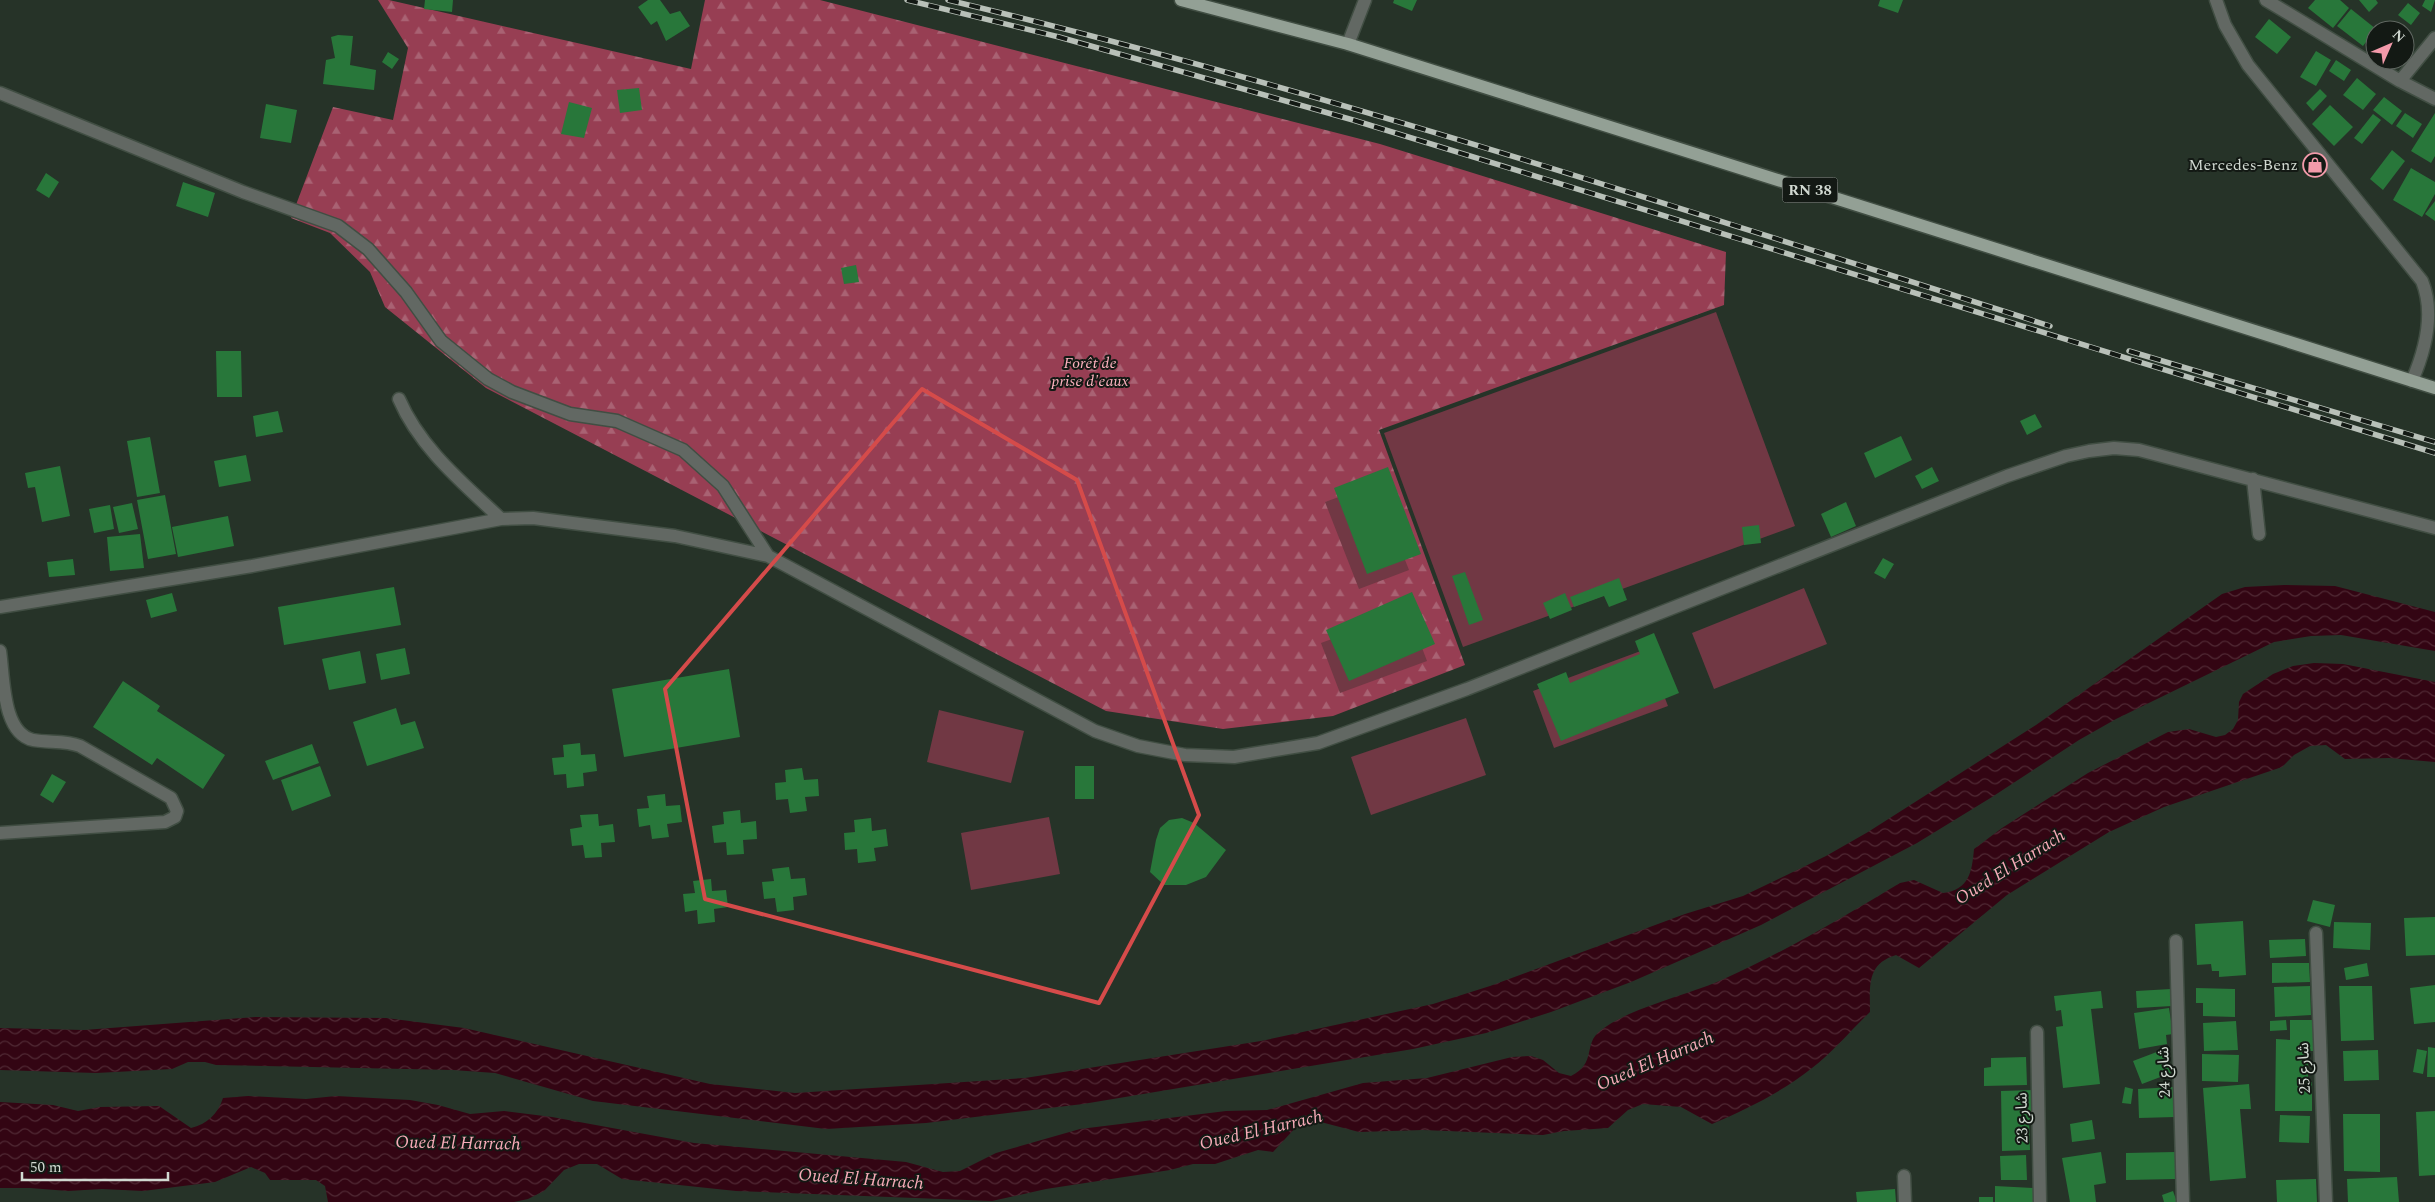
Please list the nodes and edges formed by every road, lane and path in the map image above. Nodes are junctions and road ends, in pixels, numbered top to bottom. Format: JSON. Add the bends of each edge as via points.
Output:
{"nodes":[{"id":1,"x":1182,"y":0,"type":"edge"},
{"id":2,"x":1365,"y":0,"type":"edge"},
{"id":3,"x":2216,"y":0,"type":"edge"},
{"id":4,"x":2266,"y":0,"type":"edge"},
{"id":5,"x":2435,"y":38,"type":"edge"},
{"id":6,"x":1348,"y":44,"type":"junction"},
{"id":7,"x":2400,"y":81,"type":"junction"},
{"id":8,"x":0,"y":93,"type":"edge"},
{"id":9,"x":2435,"y":99,"type":"edge"},
{"id":10,"x":2422,"y":281,"type":"junction"},
{"id":11,"x":2435,"y":287,"type":"edge"},
{"id":12,"x":2412,"y":381,"type":"junction"},
{"id":13,"x":2435,"y":388,"type":"edge"},
{"id":14,"x":399,"y":399,"type":"dead end"},
{"id":15,"x":2253,"y":479,"type":"junction"},
{"id":16,"x":501,"y":519,"type":"junction"},
{"id":17,"x":2435,"y":528,"type":"edge"},
{"id":18,"x":2259,"y":534,"type":"dead end"},
{"id":19,"x":768,"y":556,"type":"junction"},
{"id":20,"x":0,"y":607,"type":"edge"},
{"id":21,"x":0,"y":651,"type":"edge"},
{"id":22,"x":0,"y":833,"type":"edge"},
{"id":23,"x":2316,"y":933,"type":"dead end"},
{"id":24,"x":2176,"y":941,"type":"dead end"},
{"id":25,"x":2037,"y":1032,"type":"dead end"},
{"id":26,"x":1904,"y":1176,"type":"dead end"},
{"id":27,"x":1905,"y":1202,"type":"edge"},
{"id":28,"x":2040,"y":1202,"type":"edge"},
{"id":29,"x":2183,"y":1202,"type":"edge"},
{"id":30,"x":2326,"y":1202,"type":"edge"}],
"edges":[{"from":1,"to":6,"type":"main road","number":"RN 38"},
{"from":2,"to":6,"type":"street"},
{"from":3,"to":10,"type":"street","via":[[2225,26],[2248,65]]},
{"from":4,"to":7,"type":"street"},
{"from":5,"to":7,"type":"street"},
{"from":6,"to":12,"type":"main road","number":"RN 38"},
{"from":7,"to":9,"type":"street"},
{"from":8,"to":19,"type":"street","via":[[243,192],[338,226],[368,249],[406,292],[442,341],[488,379],[512,392],[570,414],[617,422],[683,450],[723,486]]},
{"from":10,"to":11,"type":"street"},
{"from":10,"to":12,"type":"street","via":[[2428,295],[2427,322],[2423,354]]},
{"from":12,"to":13,"type":"main road","number":"RN 38"},
{"from":14,"to":16,"type":"street","via":[[408,421],[426,443]]},
{"from":15,"to":17,"type":"street"},
{"from":15,"to":18,"type":"street"},
{"from":15,"to":19,"type":"street","via":[[2139,450],[2114,448],[2066,456],[1318,743],[1234,757],[1185,755],[1138,746],[1095,731]]},
{"from":16,"to":19,"type":"street","via":[[533,518],[674,536]]},
{"from":16,"to":20,"type":"street","via":[[252,566]]},
{"from":21,"to":22,"type":"street","via":[[10,719],[20,734],[36,741],[67,742],[80,746],[170,798],[177,811],[175,818],[165,822]]},
{"from":23,"to":30,"type":"street","name":"شارع 25"},
{"from":24,"to":29,"type":"street","name":"شارع 24"},
{"from":25,"to":28,"type":"street","name":"شارع 23"},
{"from":26,"to":27,"type":"street"}]}
